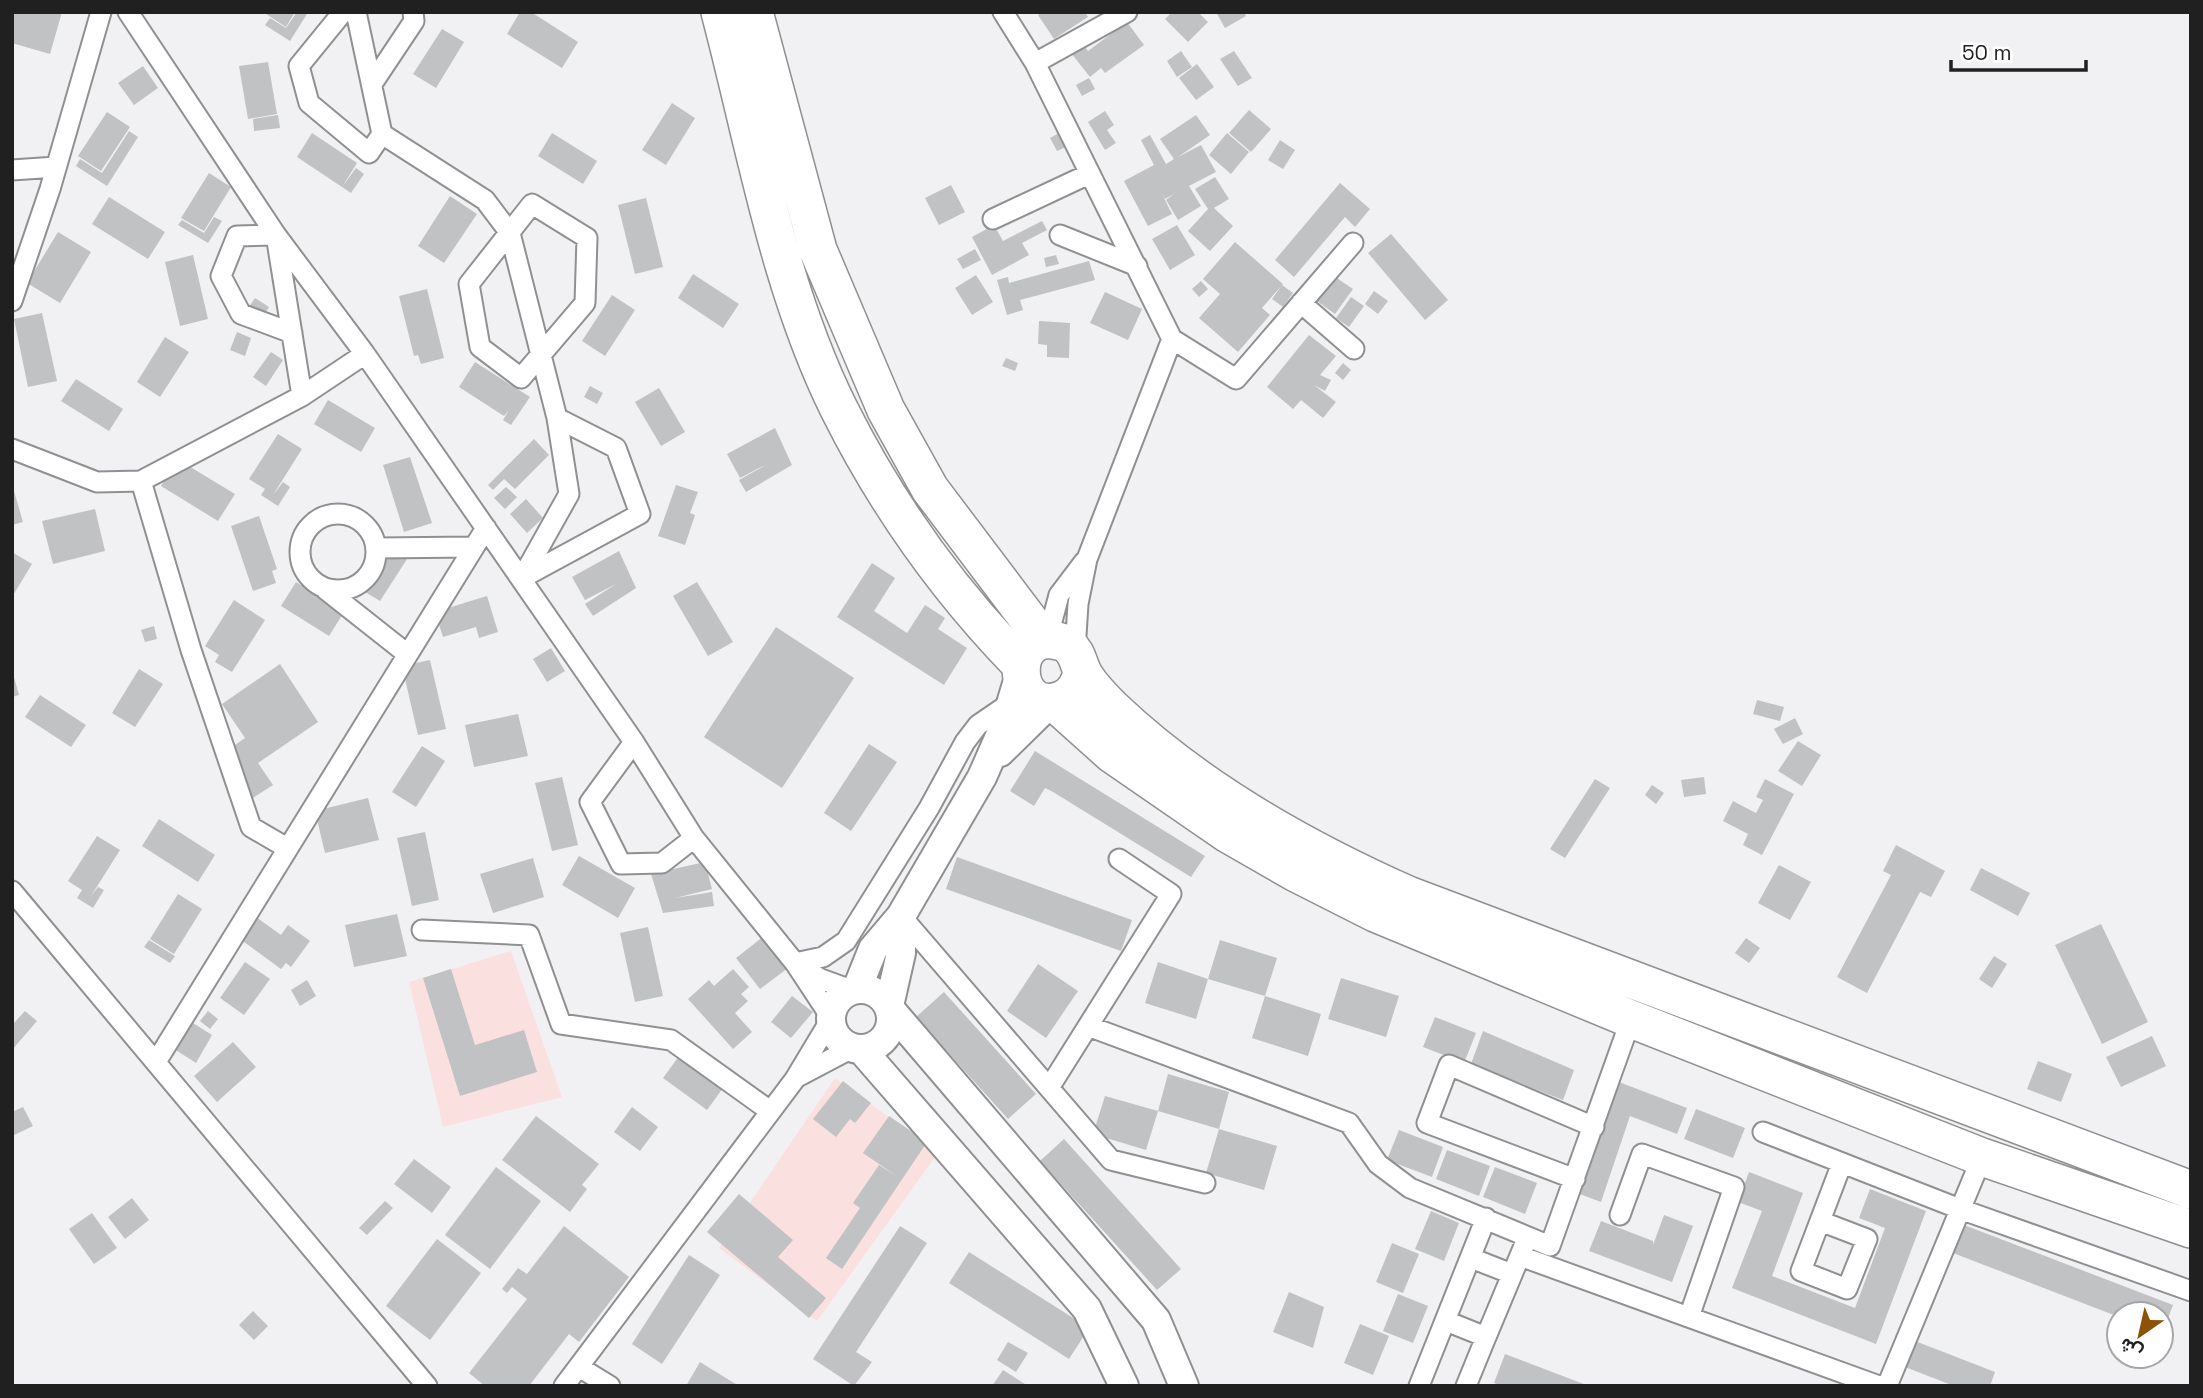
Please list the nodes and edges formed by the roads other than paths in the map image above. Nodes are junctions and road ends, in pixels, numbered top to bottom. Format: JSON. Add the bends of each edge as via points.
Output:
{"nodes":[{"id":1,"x":101,"y":12,"type":"edge"},
{"id":2,"x":128,"y":12,"type":"edge"},
{"id":3,"x":343,"y":12,"type":"edge"},
{"id":4,"x":356,"y":12,"type":"edge"},
{"id":5,"x":413,"y":12,"type":"edge"},
{"id":6,"x":720,"y":12,"type":"edge"},
{"id":7,"x":754,"y":12,"type":"edge"},
{"id":8,"x":1003,"y":12,"type":"edge"},
{"id":9,"x":1127,"y":12,"type":"edge"},
{"id":10,"x":1035,"y":63,"type":"junction"},
{"id":11,"x":372,"y":84,"type":"junction"},
{"id":12,"x":382,"y":134,"type":"junction"},
{"id":13,"x":57,"y":167,"type":"junction"},
{"id":14,"x":12,"y":170,"type":"edge"},
{"id":15,"x":1089,"y":174,"type":"junction"},
{"id":16,"x":993,"y":219,"type":"dead end"},
{"id":17,"x":510,"y":233,"type":"junction"},
{"id":18,"x":276,"y":234,"type":"junction"},
{"id":19,"x":1060,"y":235,"type":"dead end"},
{"id":20,"x":1353,"y":243,"type":"dead end"},
{"id":21,"x":1137,"y":265,"type":"junction"},
{"id":22,"x":12,"y":301,"type":"edge"},
{"id":23,"x":1301,"y":303,"type":"junction"},
{"id":24,"x":292,"y":333,"type":"junction"},
{"id":25,"x":1172,"y":339,"type":"junction"},
{"id":26,"x":1353,"y":349,"type":"dead end"},
{"id":27,"x":365,"y":354,"type":"junction"},
{"id":28,"x":540,"y":356,"type":"junction"},
{"id":29,"x":302,"y":396,"type":"junction"},
{"id":30,"x":557,"y":418,"type":"junction"},
{"id":31,"x":12,"y":449,"type":"edge"},
{"id":32,"x":141,"y":481,"type":"junction"},
{"id":33,"x":486,"y":528,"type":"junction"},
{"id":34,"x":474,"y":547,"type":"junction"},
{"id":35,"x":376,"y":548,"type":"junction"},
{"id":36,"x":1087,"y":559,"type":"junction"},
{"id":37,"x":522,"y":578,"type":"junction"},
{"id":38,"x":325,"y":589,"type":"junction"},
{"id":39,"x":406,"y":653,"type":"junction"},
{"id":40,"x":1043,"y":663,"type":"junction"},
{"id":41,"x":1053,"y":702,"type":"junction"},
{"id":42,"x":634,"y":741,"type":"junction"},
{"id":43,"x":982,"y":777,"type":"junction"},
{"id":44,"x":694,"y":838,"type":"junction"},
{"id":45,"x":287,"y":848,"type":"junction"},
{"id":46,"x":1119,"y":859,"type":"dead end"},
{"id":47,"x":12,"y":891,"type":"edge"},
{"id":48,"x":901,"y":916,"type":"junction"},
{"id":49,"x":422,"y":930,"type":"dead end"},
{"id":50,"x":795,"y":963,"type":"junction"},
{"id":51,"x":854,"y":989,"type":"junction"},
{"id":52,"x":889,"y":1008,"type":"junction"},
{"id":53,"x":831,"y":1017,"type":"junction"},
{"id":54,"x":1631,"y":1019,"type":"junction"},
{"id":55,"x":1088,"y":1026,"type":"junction"},
{"id":56,"x":857,"y":1048,"type":"junction"},
{"id":57,"x":156,"y":1062,"type":"junction"},
{"id":58,"x":795,"y":1079,"type":"junction"},
{"id":59,"x":1049,"y":1088,"type":"junction"},
{"id":60,"x":770,"y":1111,"type":"junction"},
{"id":61,"x":1594,"y":1127,"type":"junction"},
{"id":62,"x":1763,"y":1132,"type":"dead end"},
{"id":63,"x":1982,"y":1157,"type":"junction"},
{"id":64,"x":1842,"y":1163,"type":"junction"},
{"id":65,"x":1575,"y":1179,"type":"junction"},
{"id":66,"x":1205,"y":1183,"type":"dead end"},
{"id":67,"x":2191,"y":1190,"type":"edge"},
{"id":68,"x":1960,"y":1209,"type":"junction"},
{"id":69,"x":1620,"y":1215,"type":"dead end"},
{"id":70,"x":1486,"y":1218,"type":"junction"},
{"id":71,"x":1820,"y":1221,"type":"dead end"},
{"id":72,"x":2191,"y":1229,"type":"edge"},
{"id":73,"x":1520,"y":1256,"type":"junction"},
{"id":74,"x":1471,"y":1258,"type":"junction"},
{"id":75,"x":2191,"y":1291,"type":"edge"},
{"id":76,"x":1689,"y":1317,"type":"junction"},
{"id":77,"x":1446,"y":1321,"type":"junction"},
{"id":78,"x":1486,"y":1338,"type":"junction"},
{"id":79,"x":579,"y":1367,"type":"junction"},
{"id":80,"x":427,"y":1386,"type":"edge"},
{"id":81,"x":564,"y":1386,"type":"edge"},
{"id":82,"x":610,"y":1386,"type":"edge"},
{"id":83,"x":1125,"y":1386,"type":"edge"},
{"id":84,"x":1184,"y":1386,"type":"edge"},
{"id":85,"x":1419,"y":1386,"type":"edge"},
{"id":86,"x":1466,"y":1386,"type":"edge"},
{"id":87,"x":1879,"y":1386,"type":"edge"},
{"id":88,"x":1887,"y":1386,"type":"edge"}],
"edges":[{"from":1,"to":13,"type":"street"},
{"from":2,"to":18,"type":"street"},
{"from":3,"to":12,"type":"street","via":[[299,66],[309,103],[369,153]]},
{"from":4,"to":11,"type":"street"},
{"from":5,"to":11,"type":"street","via":[[414,21]]},
{"from":6,"to":40,"type":"highway","via":[[776,236],[838,408],[873,473],[950,587]]},
{"from":7,"to":40,"type":"highway","via":[[818,250],[886,410],[930,489]]},
{"from":8,"to":10,"type":"street"},
{"from":9,"to":10,"type":"street"},
{"from":10,"to":15,"type":"street"},
{"from":11,"to":12,"type":"street"},
{"from":12,"to":17,"type":"street","via":[[485,200]]},
{"from":13,"to":14,"type":"street"},
{"from":13,"to":22,"type":"street"},
{"from":15,"to":16,"type":"street"},
{"from":15,"to":21,"type":"street"},
{"from":17,"to":28,"type":"street"},
{"from":17,"to":28,"type":"street","via":[[469,284],[480,347],[521,378]]},
{"from":17,"to":28,"type":"street","via":[[532,204],[587,238],[585,303]]},
{"from":18,"to":24,"type":"street"},
{"from":18,"to":24,"type":"street","via":[[237,236],[221,275],[241,314]]},
{"from":18,"to":27,"type":"street"},
{"from":19,"to":21,"type":"street"},
{"from":20,"to":23,"type":"street"},
{"from":21,"to":25,"type":"street"},
{"from":23,"to":25,"type":"street","via":[[1236,379]]},
{"from":23,"to":26,"type":"street"},
{"from":24,"to":29,"type":"street"},
{"from":25,"to":36,"type":"street"},
{"from":27,"to":29,"type":"street"},
{"from":27,"to":33,"type":"street"},
{"from":28,"to":30,"type":"street"},
{"from":29,"to":32,"type":"street"},
{"from":30,"to":37,"type":"street","via":[[569,494]]},
{"from":30,"to":37,"type":"street","via":[[615,448],[640,514]]},
{"from":31,"to":32,"type":"street","via":[[97,482]]},
{"from":32,"to":45,"type":"street","via":[[191,650],[251,827]]},
{"from":33,"to":34,"type":"street"},
{"from":33,"to":37,"type":"street"},
{"from":34,"to":35,"type":"street"},
{"from":34,"to":39,"type":"street"},
{"from":35,"to":38,"type":"street","via":[[376,562],[358,586]]},
{"from":35,"to":38,"type":"street","via":[[365,524],[346,514],[311,524],[303,535],[299,557],[303,570]]},
{"from":36,"to":40,"type":"street","via":[[1078,604]]},
{"from":36,"to":40,"type":"street","via":[[1059,596]]},
{"from":37,"to":42,"type":"street"},
{"from":38,"to":39,"type":"street"},
{"from":39,"to":45,"type":"street"},
{"from":40,"to":41,"type":"highway","via":[[1077,688]]},
{"from":40,"to":43,"type":"street"},
{"from":40,"to":50,"type":"street","via":[[965,742],[846,941],[823,957]]},
{"from":40,"to":67,"type":"highway","via":[[1111,707],[1232,802],[1343,866],[1408,895]]},
{"from":41,"to":43,"type":"street","via":[[1014,737]]},
{"from":41,"to":54,"type":"highway","via":[[1112,754],[1228,834],[1296,873],[1375,912]]},
{"from":42,"to":44,"type":"street"},
{"from":42,"to":44,"type":"street","via":[[590,803],[621,864],[662,863]]},
{"from":43,"to":48,"type":"street"},
{"from":44,"to":50,"type":"street"},
{"from":45,"to":57,"type":"street"},
{"from":46,"to":55,"type":"street","via":[[1171,894]]},
{"from":47,"to":57,"type":"street"},
{"from":48,"to":51,"type":"street","via":[[873,948]]},
{"from":48,"to":52,"type":"street","via":[[901,953]]},
{"from":48,"to":59,"type":"street"},
{"from":49,"to":60,"type":"street","via":[[529,934],[561,1024],[671,1040]]},
{"from":50,"to":51,"type":"street","via":[[821,979]]},
{"from":50,"to":53,"type":"street"},
{"from":51,"to":52,"type":"street","via":[[876,992]]},
{"from":51,"to":53,"type":"street","via":[[839,997]]},
{"from":52,"to":56,"type":"street","via":[[886,1036],[871,1048]]},
{"from":52,"to":84,"type":"street","via":[[1156,1320]]},
{"from":53,"to":56,"type":"street","via":[[837,1037]]},
{"from":53,"to":58,"type":"street"},
{"from":54,"to":61,"type":"street"},
{"from":54,"to":63,"type":"highway"},
{"from":55,"to":59,"type":"street"},
{"from":55,"to":70,"type":"street","via":[[1349,1124],[1378,1164],[1398,1180]]},
{"from":56,"to":58,"type":"street"},
{"from":56,"to":83,"type":"street","via":[[1087,1309]]},
{"from":57,"to":80,"type":"street"},
{"from":58,"to":60,"type":"street"},
{"from":59,"to":66,"type":"street","via":[[1111,1160]]},
{"from":60,"to":79,"type":"street"},
{"from":61,"to":65,"type":"street"},
{"from":61,"to":65,"type":"street","via":[[1449,1065],[1427,1123]]},
{"from":62,"to":64,"type":"street"},
{"from":63,"to":68,"type":"street"},
{"from":63,"to":72,"type":"highway"},
{"from":64,"to":68,"type":"street"},
{"from":64,"to":71,"type":"street"},
{"from":65,"to":73,"type":"street","via":[[1550,1246]]},
{"from":68,"to":75,"type":"street"},
{"from":68,"to":88,"type":"street"},
{"from":69,"to":76,"type":"street","via":[[1642,1154],[1734,1187]]},
{"from":70,"to":73,"type":"street"},
{"from":70,"to":74,"type":"street"},
{"from":73,"to":74,"type":"street"},
{"from":73,"to":76,"type":"street"},
{"from":73,"to":78,"type":"street"},
{"from":74,"to":77,"type":"street"},
{"from":76,"to":87,"type":"street"},
{"from":77,"to":78,"type":"street"},
{"from":77,"to":85,"type":"street"},
{"from":78,"to":86,"type":"street"},
{"from":79,"to":81,"type":"street"},
{"from":79,"to":82,"type":"street"}]}
